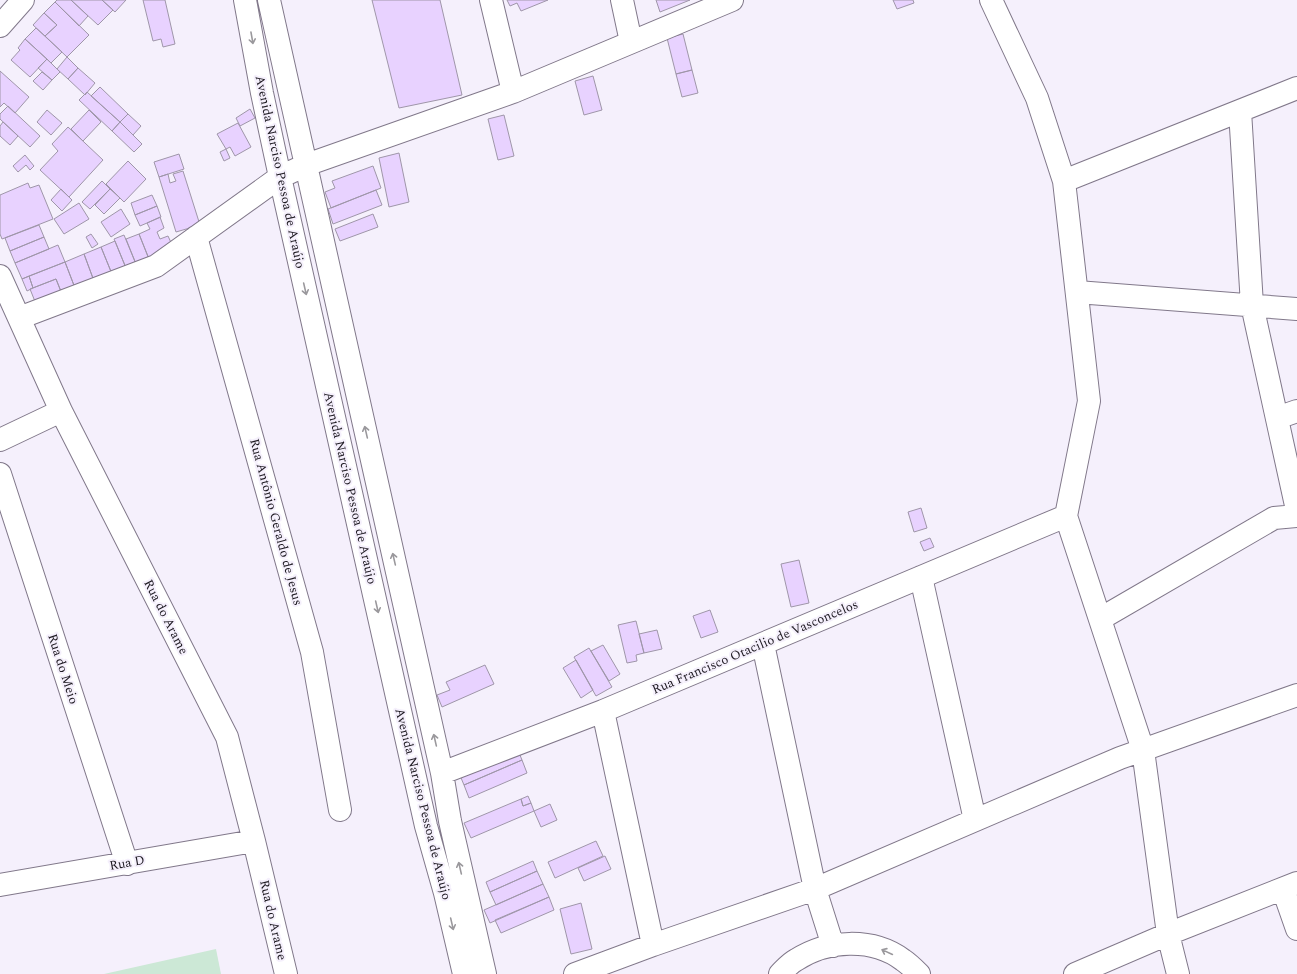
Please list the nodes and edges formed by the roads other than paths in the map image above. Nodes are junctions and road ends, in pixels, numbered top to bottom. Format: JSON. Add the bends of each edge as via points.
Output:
{"nodes":[{"id":1,"x":24,"y":0,"type":"edge"},
{"id":2,"x":245,"y":0,"type":"edge"},
{"id":3,"x":269,"y":0,"type":"edge"},
{"id":4,"x":491,"y":0,"type":"edge"},
{"id":5,"x":622,"y":0,"type":"edge"},
{"id":6,"x":732,"y":0,"type":"edge"},
{"id":7,"x":991,"y":0,"type":"edge"},
{"id":8,"x":0,"y":26,"type":"edge"},
{"id":9,"x":631,"y":42,"type":"junction"},
{"id":10,"x":1297,"y":88,"type":"edge"},
{"id":11,"x":513,"y":92,"type":"junction"},
{"id":12,"x":1240,"y":111,"type":"junction"},
{"id":13,"x":306,"y":165,"type":"junction"},
{"id":14,"x":280,"y":178,"type":"junction"},
{"id":15,"x":1064,"y":181,"type":"junction"},
{"id":16,"x":196,"y":237,"type":"junction"},
{"id":17,"x":0,"y":276,"type":"edge"},
{"id":18,"x":1078,"y":292,"type":"junction"},
{"id":19,"x":1252,"y":305,"type":"junction"},
{"id":20,"x":1297,"y":309,"type":"edge"},
{"id":21,"x":12,"y":317,"type":"edge"},
{"id":22,"x":61,"y":411,"type":"junction"},
{"id":23,"x":1297,"y":411,"type":"edge"},
{"id":24,"x":1277,"y":418,"type":"junction"},
{"id":25,"x":0,"y":440,"type":"edge"},
{"id":26,"x":0,"y":474,"type":"edge"},
{"id":27,"x":1296,"y":506,"type":"edge"},
{"id":28,"x":1066,"y":516,"type":"junction"},
{"id":29,"x":921,"y":577,"type":"junction"},
{"id":30,"x":1100,"y":619,"type":"junction"},
{"id":31,"x":763,"y":644,"type":"junction"},
{"id":32,"x":1297,"y":695,"type":"edge"},
{"id":33,"x":603,"y":711,"type":"junction"},
{"id":34,"x":1143,"y":750,"type":"junction"},
{"id":35,"x":442,"y":773,"type":"junction"},
{"id":36,"x":340,"y":810,"type":"dead end"},
{"id":37,"x":975,"y":820,"type":"junction"},
{"id":38,"x":254,"y":841,"type":"junction"},
{"id":39,"x":126,"y":864,"type":"junction"},
{"id":40,"x":0,"y":885,"type":"edge"},
{"id":41,"x":1290,"y":886,"type":"edge"},
{"id":42,"x":815,"y":889,"type":"junction"},
{"id":43,"x":1297,"y":929,"type":"edge"},
{"id":44,"x":1168,"y":934,"type":"junction"},
{"id":45,"x":653,"y":945,"type":"junction"},
{"id":46,"x":833,"y":946,"type":"junction"},
{"id":47,"x":286,"y":974,"type":"edge"},
{"id":48,"x":464,"y":974,"type":"edge"},
{"id":49,"x":485,"y":974,"type":"edge"},
{"id":50,"x":575,"y":974,"type":"edge"},
{"id":51,"x":780,"y":974,"type":"edge"},
{"id":52,"x":919,"y":974,"type":"edge"},
{"id":53,"x":1075,"y":974,"type":"edge"},
{"id":54,"x":1178,"y":974,"type":"edge"}],
"edges":[{"from":1,"to":8,"type":"main road"},
{"from":2,"to":14,"type":"main road","name":"Avenida Narciso Pessoa de Araújo","one_way":true},
{"from":3,"to":13,"type":"main road","name":"Avenida Narciso Pessoa de Araújo"},
{"from":4,"to":11,"type":"main road"},
{"from":5,"to":9,"type":"main road"},
{"from":6,"to":9,"type":"main road"},
{"from":7,"to":15,"type":"main road","via":[[1036,98]]},
{"from":9,"to":11,"type":"main road"},
{"from":10,"to":12,"type":"main road"},
{"from":11,"to":13,"type":"main road"},
{"from":12,"to":15,"type":"main road"},
{"from":12,"to":19,"type":"main road"},
{"from":13,"to":14,"type":"main road"},
{"from":35,"to":13,"type":"main road","name":"Avenida Narciso Pessoa de Araújo","one_way":true},
{"from":14,"to":16,"type":"main road"},
{"from":14,"to":48,"type":"main road","name":"Avenida Narciso Pessoa de Araújo","one_way":true,"via":[[426,826]]},
{"from":15,"to":18,"type":"main road"},
{"from":16,"to":21,"type":"main road","via":[[156,266]]},
{"from":16,"to":36,"type":"main road","name":"Rua Antônio Geraldo de Jesus","via":[[312,652]]},
{"from":17,"to":21,"type":"main road","name":"Rua do Arame"},
{"from":18,"to":19,"type":"main road"},
{"from":18,"to":28,"type":"main road","via":[[1089,401]]},
{"from":19,"to":20,"type":"main road"},
{"from":19,"to":24,"type":"main road"},
{"from":21,"to":22,"type":"main road","name":"Rua do Arame"},
{"from":22,"to":25,"type":"main road"},
{"from":22,"to":38,"type":"main road","name":"Rua do Arame","via":[[227,737]]},
{"from":23,"to":24,"type":"main road"},
{"from":24,"to":27,"type":"main road"},
{"from":26,"to":39,"type":"main road","name":"Rua do Meio"},
{"from":27,"to":30,"type":"main road"},
{"from":28,"to":29,"type":"main road","name":"Rua Francisco Otacilio de Vasconcelos"},
{"from":28,"to":30,"type":"main road"},
{"from":29,"to":31,"type":"main road","name":"Rua Francisco Otacilio de Vasconcelos"},
{"from":29,"to":37,"type":"main road"},
{"from":30,"to":34,"type":"main road"},
{"from":31,"to":33,"type":"main road","name":"Rua Francisco Otacilio de Vasconcelos"},
{"from":31,"to":42,"type":"main road"},
{"from":32,"to":34,"type":"main road"},
{"from":33,"to":35,"type":"main road","name":"Rua Francisco Otacilio de Vasconcelos"},
{"from":33,"to":45,"type":"main road"},
{"from":34,"to":37,"type":"main road"},
{"from":34,"to":44,"type":"main road"},
{"from":49,"to":35,"type":"main road","name":"Avenida Narciso Pessoa de Araújo","one_way":true,"via":[[450,821]]},
{"from":37,"to":42,"type":"main road"},
{"from":38,"to":39,"type":"main road","name":"Rua D"},
{"from":38,"to":47,"type":"main road","name":"Rua do Arame"},
{"from":39,"to":40,"type":"main road","name":"Rua D"},
{"from":41,"to":43,"type":"main road"},
{"from":41,"to":44,"type":"main road"},
{"from":42,"to":45,"type":"main road"},
{"from":42,"to":46,"type":"main road"},
{"from":44,"to":53,"type":"main road"},
{"from":44,"to":54,"type":"main road"},
{"from":45,"to":50,"type":"main road"},
{"from":46,"to":51,"type":"main road","via":[[821,948],[795,960]]},
{"from":52,"to":46,"type":"main road","one_way":true,"via":[[902,959],[877,947],[849,943]]}]}
